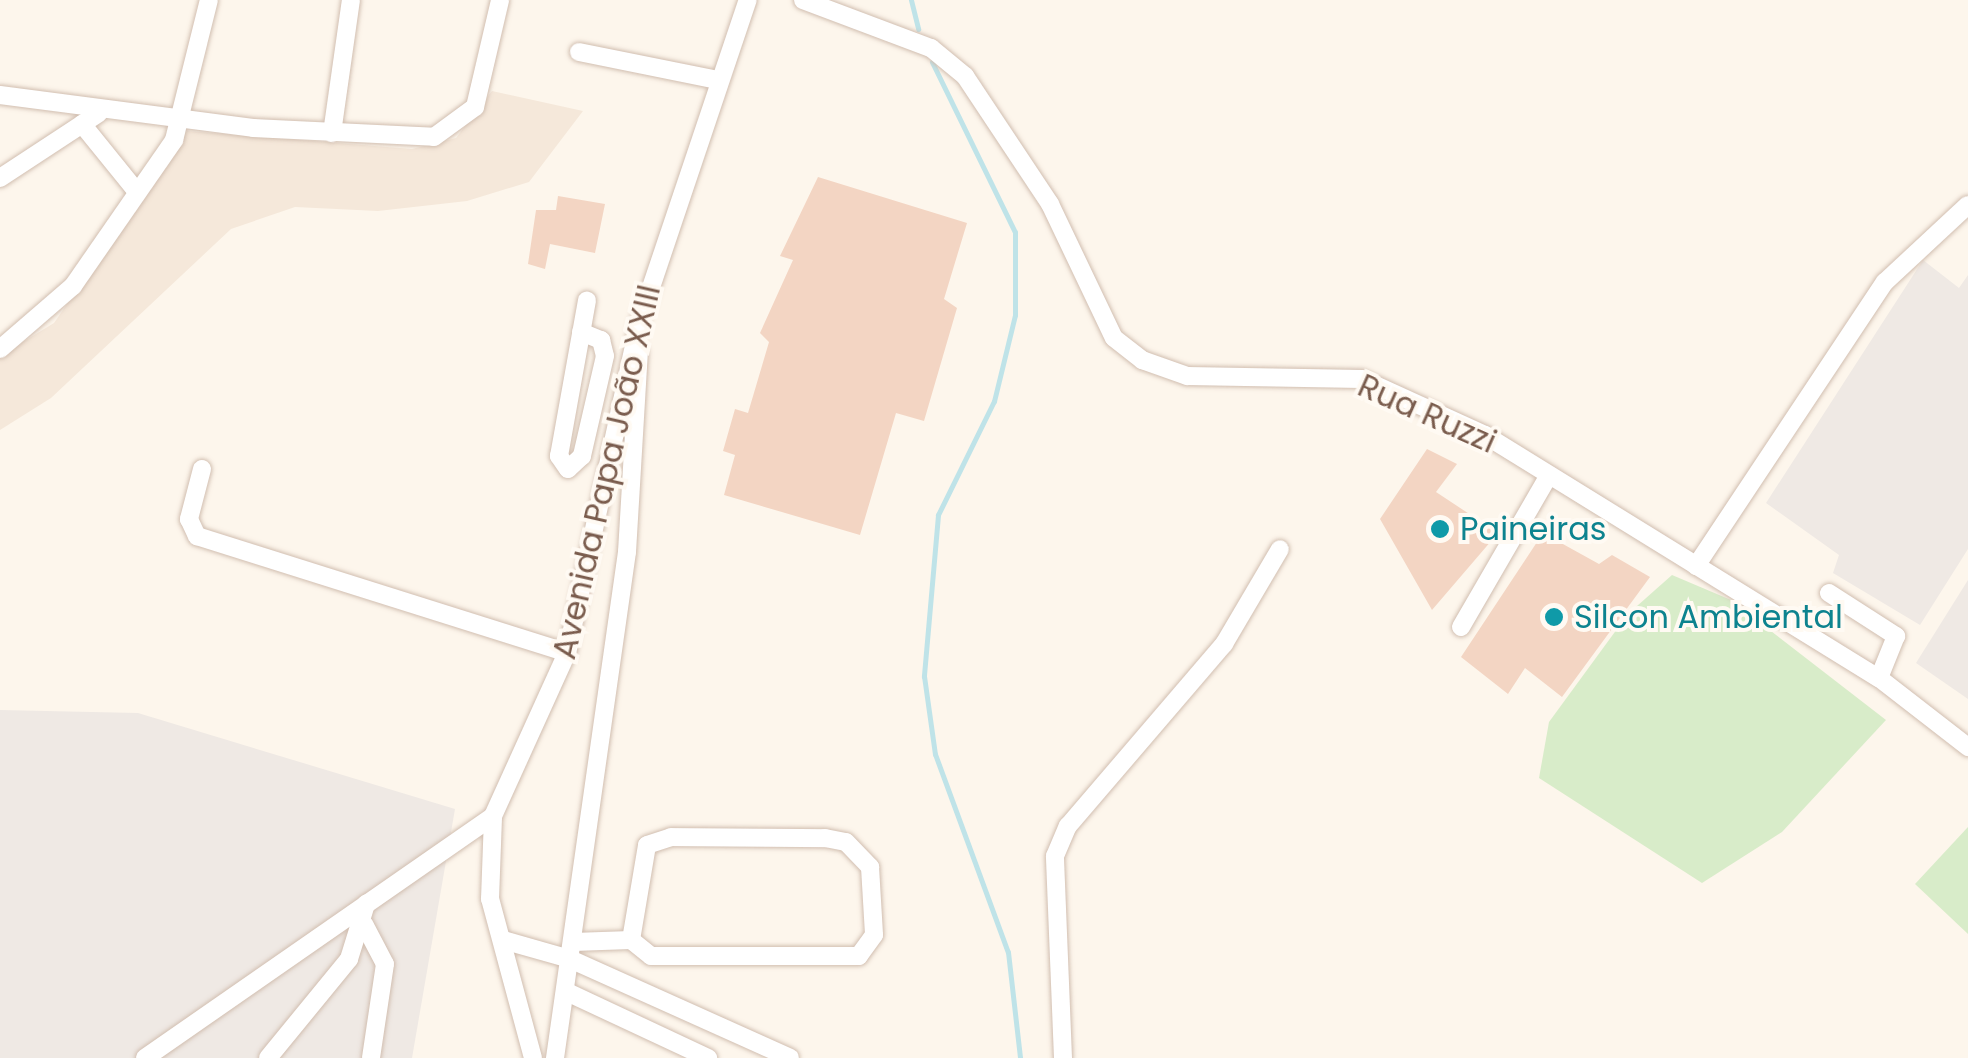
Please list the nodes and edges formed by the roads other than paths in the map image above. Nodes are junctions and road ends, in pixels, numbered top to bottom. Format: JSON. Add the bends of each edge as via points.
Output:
{"nodes":[{"id":1,"x":210,"y":0,"type":"edge"},
{"id":2,"x":350,"y":0,"type":"edge"},
{"id":3,"x":500,"y":0,"type":"edge"},
{"id":4,"x":748,"y":0,"type":"edge"},
{"id":5,"x":804,"y":0,"type":"edge"},
{"id":6,"x":579,"y":52,"type":"dead end"},
{"id":7,"x":718,"y":80,"type":"junction"},
{"id":8,"x":0,"y":95,"type":"edge"},
{"id":9,"x":99,"y":112,"type":"junction"},
{"id":10,"x":184,"y":121,"type":"junction"},
{"id":11,"x":82,"y":124,"type":"junction"},
{"id":12,"x":332,"y":133,"type":"junction"},
{"id":13,"x":0,"y":178,"type":"edge"},
{"id":14,"x":137,"y":192,"type":"junction"},
{"id":15,"x":1968,"y":205,"type":"edge"},
{"id":16,"x":587,"y":301,"type":"dead end"},
{"id":17,"x":638,"y":326,"type":"junction"},
{"id":18,"x":581,"y":332,"type":"junction"},
{"id":19,"x":0,"y":349,"type":"edge"},
{"id":20,"x":202,"y":469,"type":"dead end"},
{"id":21,"x":1548,"y":477,"type":"junction"},
{"id":22,"x":1280,"y":549,"type":"dead end"},
{"id":23,"x":1696,"y":566,"type":"junction"},
{"id":24,"x":1829,"y":593,"type":"dead end"},
{"id":25,"x":1461,"y":627,"type":"dead end"},
{"id":26,"x":567,"y":653,"type":"junction"},
{"id":27,"x":1879,"y":678,"type":"junction"},
{"id":28,"x":1968,"y":747,"type":"edge"},
{"id":29,"x":493,"y":816,"type":"junction"},
{"id":30,"x":366,"y":904,"type":"junction"},
{"id":31,"x":364,"y":924,"type":"junction"},
{"id":32,"x":503,"y":940,"type":"junction"},
{"id":33,"x":631,"y":940,"type":"junction"},
{"id":34,"x":572,"y":951,"type":"junction"},
{"id":35,"x":567,"y":992,"type":"junction"},
{"id":36,"x":145,"y":1058,"type":"edge"},
{"id":37,"x":268,"y":1058,"type":"edge"},
{"id":38,"x":371,"y":1058,"type":"edge"},
{"id":39,"x":532,"y":1058,"type":"edge"},
{"id":40,"x":556,"y":1058,"type":"edge"},
{"id":41,"x":708,"y":1058,"type":"edge"},
{"id":42,"x":790,"y":1058,"type":"edge"},
{"id":43,"x":1063,"y":1058,"type":"edge"}],
"edges":[{"from":1,"to":10,"type":"street"},
{"from":2,"to":12,"type":"street"},
{"from":3,"to":12,"type":"street","via":[[484,89],[455,126],[434,137]]},
{"from":4,"to":7,"type":"street","name":"Avenida Papa João XXIII"},
{"from":5,"to":21,"type":"street","name":"Rua Ruzzi","via":[[930,48],[966,76],[1050,204],[1114,338],[1142,360],[1187,376],[1362,380],[1485,435]]},
{"from":6,"to":7,"type":"street"},
{"from":7,"to":17,"type":"street","name":"Avenida Papa João XXIII"},
{"from":8,"to":9,"type":"street"},
{"from":9,"to":10,"type":"street"},
{"from":9,"to":11,"type":"street"},
{"from":10,"to":12,"type":"street"},
{"from":10,"to":14,"type":"street"},
{"from":11,"to":13,"type":"street"},
{"from":11,"to":14,"type":"street"},
{"from":14,"to":19,"type":"street","via":[[49,315]]},
{"from":15,"to":23,"type":"street","via":[[1884,282]]},
{"from":16,"to":18,"type":"street"},
{"from":17,"to":26,"type":"street","name":"Avenida Papa João XXIII"},
{"from":17,"to":34,"type":"street","via":[[626,552]]},
{"from":18,"to":18,"type":"street","via":[[559,456],[568,469],[582,456],[606,356],[606,346]]},
{"from":20,"to":26,"type":"street","via":[[189,518],[197,536]]},
{"from":21,"to":23,"type":"street","name":"Rua Ruzzi"},
{"from":21,"to":25,"type":"street"},
{"from":22,"to":43,"type":"street","via":[[1224,644],[1068,826],[1056,856]]},
{"from":23,"to":27,"type":"street","name":"Rua Ruzzi"},
{"from":24,"to":27,"type":"street","via":[[1896,636]]},
{"from":26,"to":29,"type":"street","name":"Avenida Papa João XXIII"},
{"from":27,"to":28,"type":"street","name":"Rua Ruzzi"},
{"from":29,"to":30,"type":"street"},
{"from":29,"to":32,"type":"street","name":"Avenida Papa João XXIII","via":[[490,898]]},
{"from":30,"to":31,"type":"street"},
{"from":30,"to":36,"type":"street"},
{"from":31,"to":37,"type":"street","via":[[348,960]]},
{"from":31,"to":38,"type":"street","via":[[385,964]]},
{"from":32,"to":34,"type":"street"},
{"from":32,"to":39,"type":"street","name":"Avenida Papa João XXIII"},
{"from":33,"to":33,"type":"street","via":[[642,856],[658,840],[825,838],[846,842],[870,867],[874,935],[848,960],[651,956]]},
{"from":33,"to":34,"type":"street"},
{"from":34,"to":35,"type":"street"},
{"from":34,"to":42,"type":"street"},
{"from":35,"to":40,"type":"street"},
{"from":35,"to":41,"type":"street"}]}
